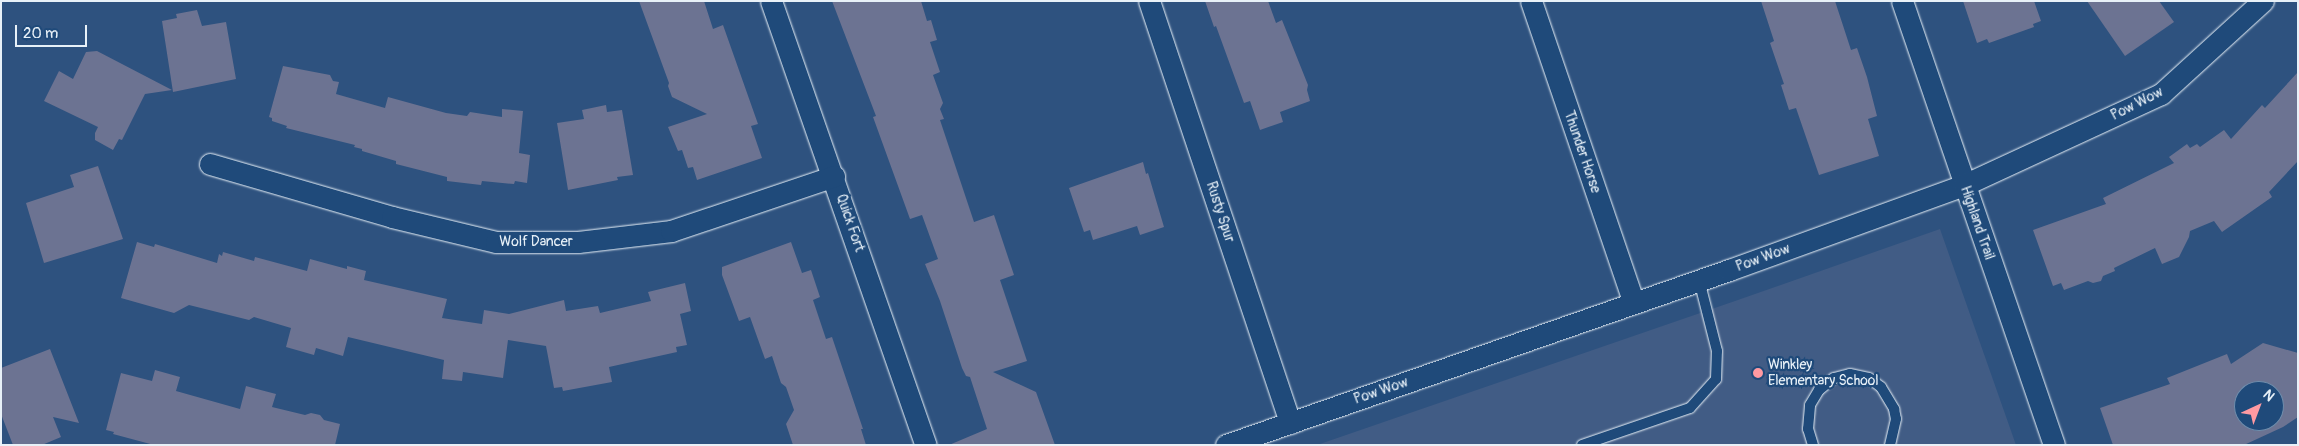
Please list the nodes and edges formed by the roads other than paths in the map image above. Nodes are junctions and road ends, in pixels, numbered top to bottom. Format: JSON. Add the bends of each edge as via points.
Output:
{"nodes":[{"id":1,"x":771,"y":1,"type":"edge"},
{"id":2,"x":1149,"y":1,"type":"edge"},
{"id":3,"x":1531,"y":1,"type":"edge"},
{"id":4,"x":1902,"y":1,"type":"edge"},
{"id":5,"x":2263,"y":1,"type":"edge"},
{"id":6,"x":210,"y":164,"type":"dead end"},
{"id":7,"x":834,"y":176,"type":"junction"},
{"id":8,"x":1964,"y":185,"type":"junction"},
{"id":9,"x":1698,"y":280,"type":"junction"},
{"id":10,"x":1634,"y":303,"type":"junction"},
{"id":11,"x":1290,"y":423,"type":"junction"},
{"id":12,"x":926,"y":445,"type":"edge"},
{"id":13,"x":1226,"y":445,"type":"edge"},
{"id":14,"x":1582,"y":445,"type":"edge"},
{"id":15,"x":1813,"y":445,"type":"edge"},
{"id":16,"x":1890,"y":445,"type":"edge"},
{"id":17,"x":2054,"y":445,"type":"edge"}],
"edges":[{"from":1,"to":7,"type":"street","name":"Quick Fort"},
{"from":2,"to":11,"type":"street","name":"Rusty Spur"},
{"from":3,"to":10,"type":"street","name":"Thunder Horse"},
{"from":4,"to":8,"type":"street","name":"Highland Trail"},
{"from":5,"to":8,"type":"street","name":"Pow Wow","via":[[2161,94]]},
{"from":6,"to":7,"type":"street","name":"Wolf Dancer","via":[[392,217],[496,242],[578,242],[671,231]]},
{"from":7,"to":12,"type":"street","name":"Quick Fort"},
{"from":8,"to":9,"type":"street","name":"Pow Wow"},
{"from":8,"to":17,"type":"street","name":"Highland Trail"},
{"from":9,"to":10,"type":"street","name":"Pow Wow"},
{"from":9,"to":14,"type":"lane","via":[[1717,351],[1716,379],[1690,408]]},
{"from":10,"to":11,"type":"street","name":"Pow Wow"},
{"from":11,"to":13,"type":"street","name":"Pow Wow"},
{"from":15,"to":16,"type":"lane","via":[[1808,429],[1810,406],[1819,390],[1834,378],[1850,374],[1869,378],[1881,388],[1894,409],[1896,420]]}]}
